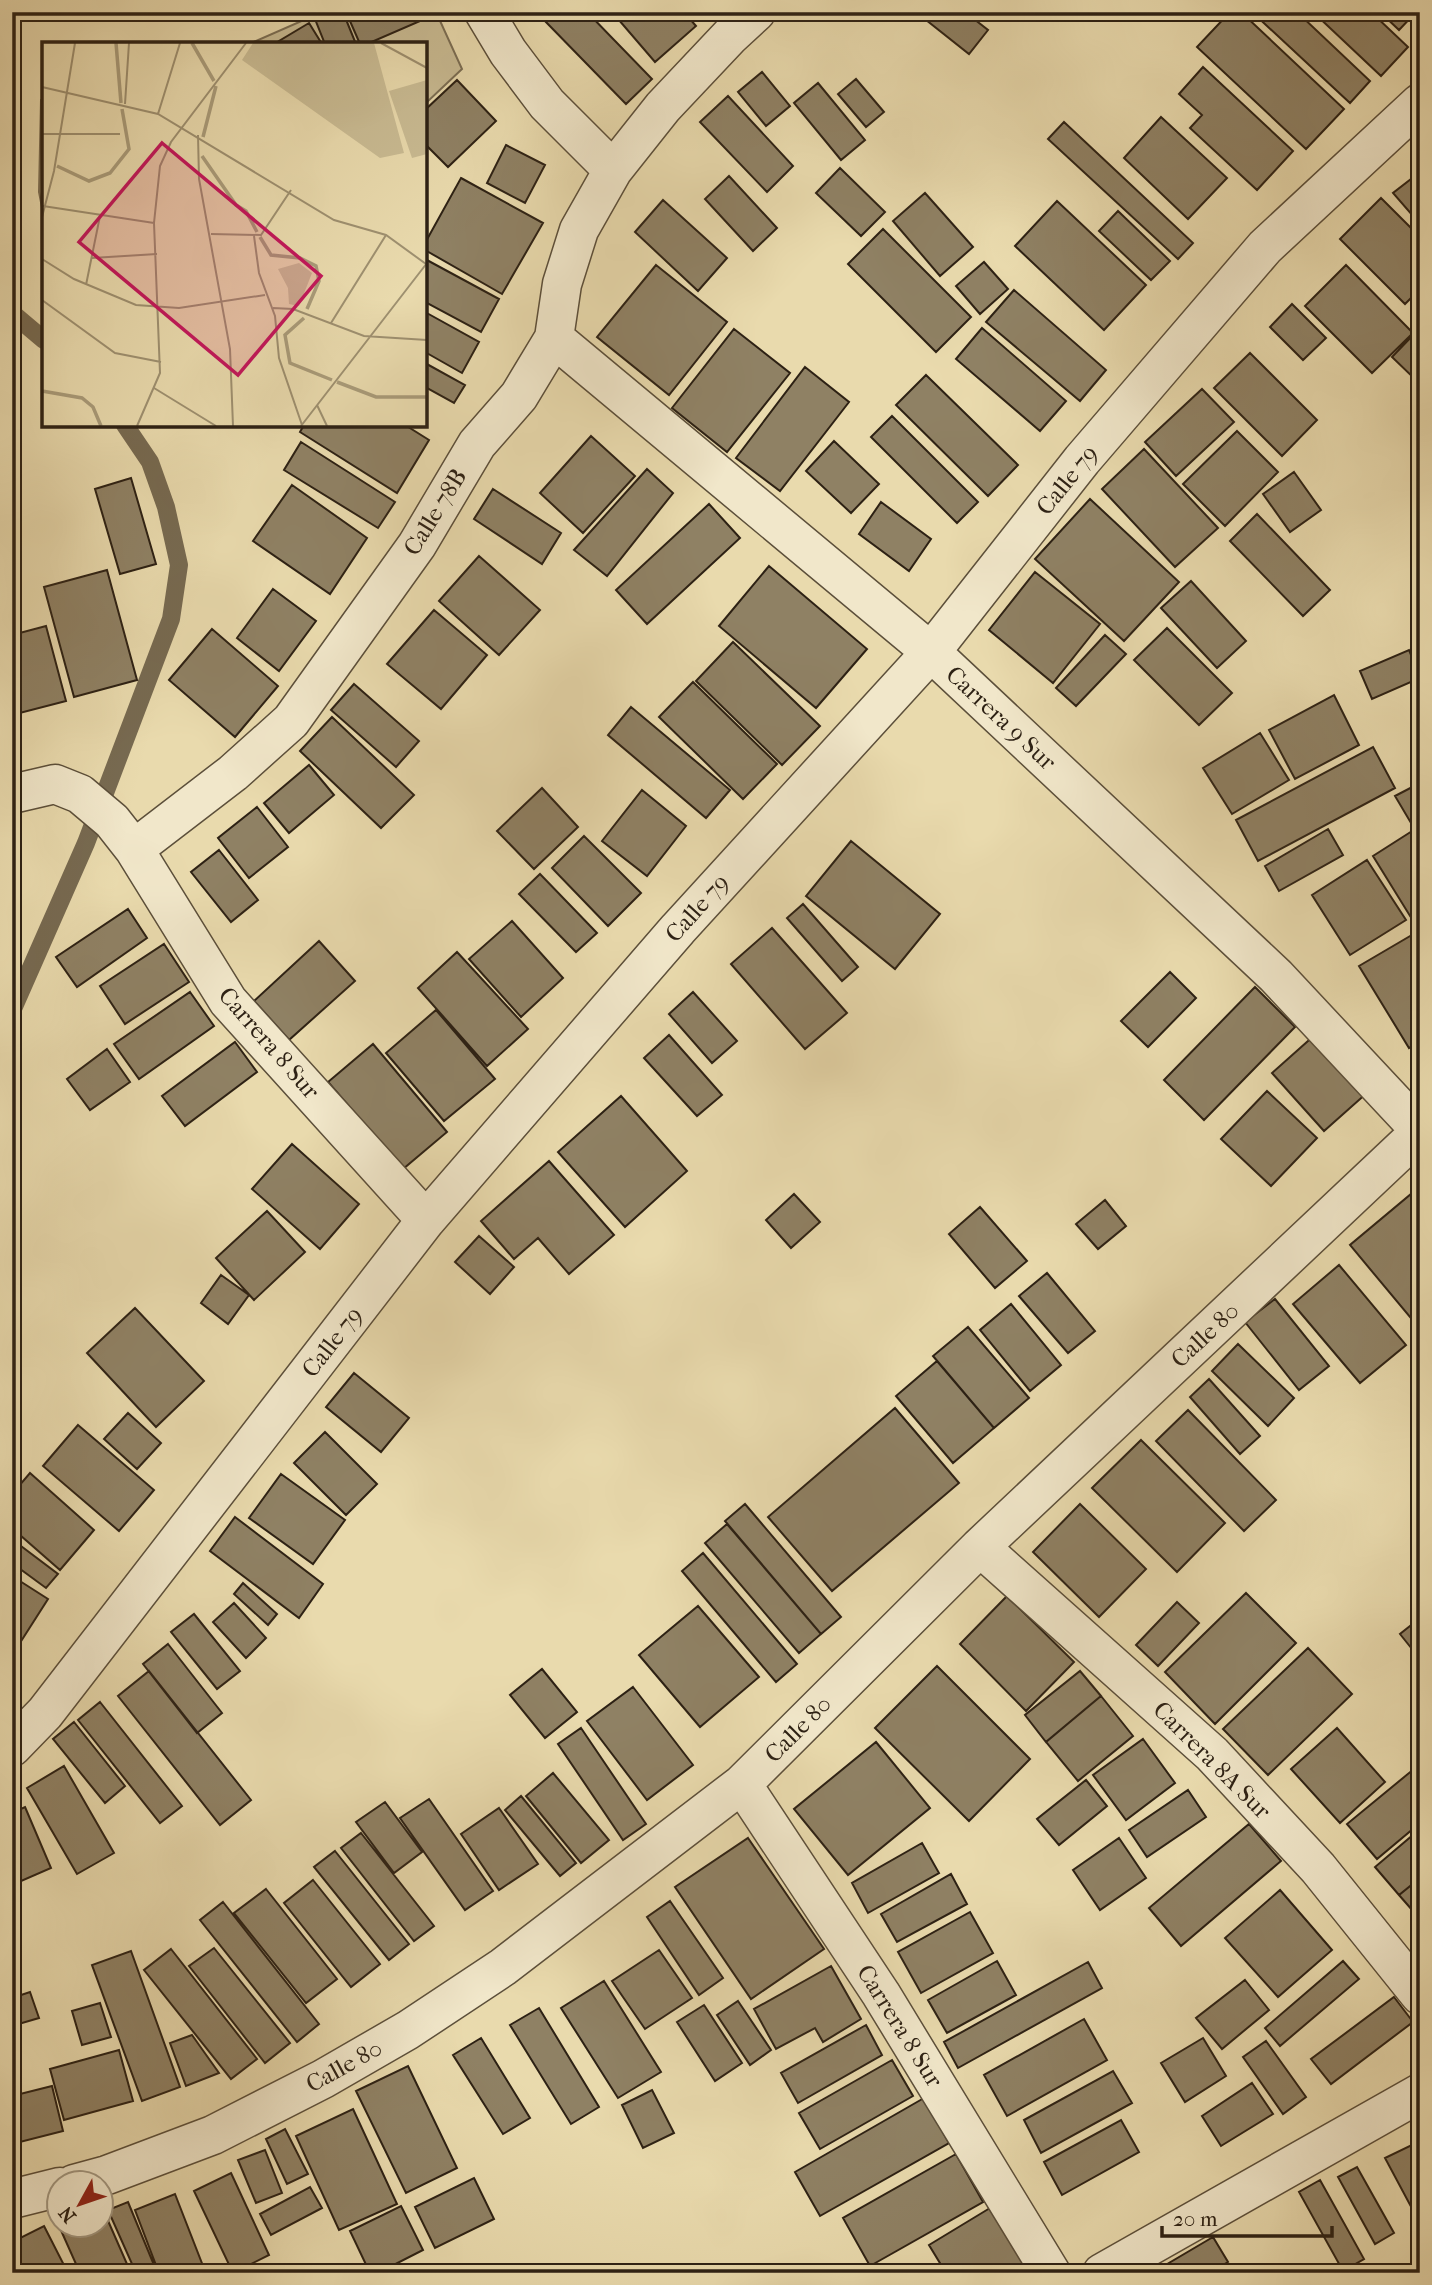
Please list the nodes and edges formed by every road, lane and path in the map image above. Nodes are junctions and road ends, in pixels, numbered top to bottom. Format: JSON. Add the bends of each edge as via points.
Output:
{"nodes":[{"id":1,"x":484,"y":12,"type":"edge"},
{"id":2,"x":756,"y":12,"type":"edge"},
{"id":3,"x":1420,"y":103,"type":"edge"},
{"id":4,"x":614,"y":170,"type":"junction"},
{"id":5,"x":554,"y":338,"type":"junction"},
{"id":6,"x":931,"y":652,"type":"junction"},
{"id":7,"x":12,"y":793,"type":"edge"},
{"id":8,"x":123,"y":835,"type":"junction"},
{"id":9,"x":1420,"y":1131,"type":"edge"},
{"id":10,"x":426,"y":1220,"type":"junction"},
{"id":11,"x":980,"y":1547,"type":"junction"},
{"id":12,"x":12,"y":1747,"type":"edge"},
{"id":13,"x":742,"y":1784,"type":"junction"},
{"id":14,"x":1420,"y":1995,"type":"edge"},
{"id":15,"x":1420,"y":2093,"type":"edge"},
{"id":16,"x":116,"y":2172,"type":"edge"},
{"id":17,"x":46,"y":2190,"type":"edge"},
{"id":18,"x":12,"y":2199,"type":"edge"},
{"id":19,"x":1051,"y":2273,"type":"edge"},
{"id":20,"x":1102,"y":2273,"type":"edge"}],
"edges":[{"from":1,"to":4,"type":"street","via":[[547,104]]},
{"from":2,"to":4,"type":"street","name":"Calle 78B","via":[[663,107]]},
{"from":3,"to":6,"type":"street","name":"Calle 79","via":[[1265,247],[1082,460]]},
{"from":4,"to":5,"type":"street","name":"Calle 78B","via":[[579,230],[562,284]]},
{"from":5,"to":6,"type":"street","name":"Carrera 9 Sur"},
{"from":5,"to":8,"type":"street","name":"Calle 78B","via":[[519,396],[477,443],[416,545],[290,721],[233,773]]},
{"from":6,"to":9,"type":"street","name":"Carrera 9 Sur","via":[[1276,976]]},
{"from":6,"to":10,"type":"street","name":"Calle 79","via":[[678,929]]},
{"from":7,"to":8,"type":"street","via":[[55,784],[80,794]]},
{"from":8,"to":10,"type":"street","name":"Carrera 8 Sur","via":[[228,1001]]},
{"from":9,"to":11,"type":"street","name":"Calle 80"},
{"from":10,"to":12,"type":"street","name":"Calle 79","via":[[45,1713]]},
{"from":11,"to":13,"type":"street","name":"Calle 80"},
{"from":11,"to":14,"type":"street","name":"Carrera 8A Sur","via":[[1212,1754],[1318,1868]]},
{"from":13,"to":16,"type":"street","name":"Calle 80","via":[[503,1967],[408,2030],[213,2135]]},
{"from":13,"to":19,"type":"street","name":"Carrera 8 Sur","via":[[881,1994]]},
{"from":15,"to":20,"type":"street"},
{"from":17,"to":18,"type":"street"}]}
